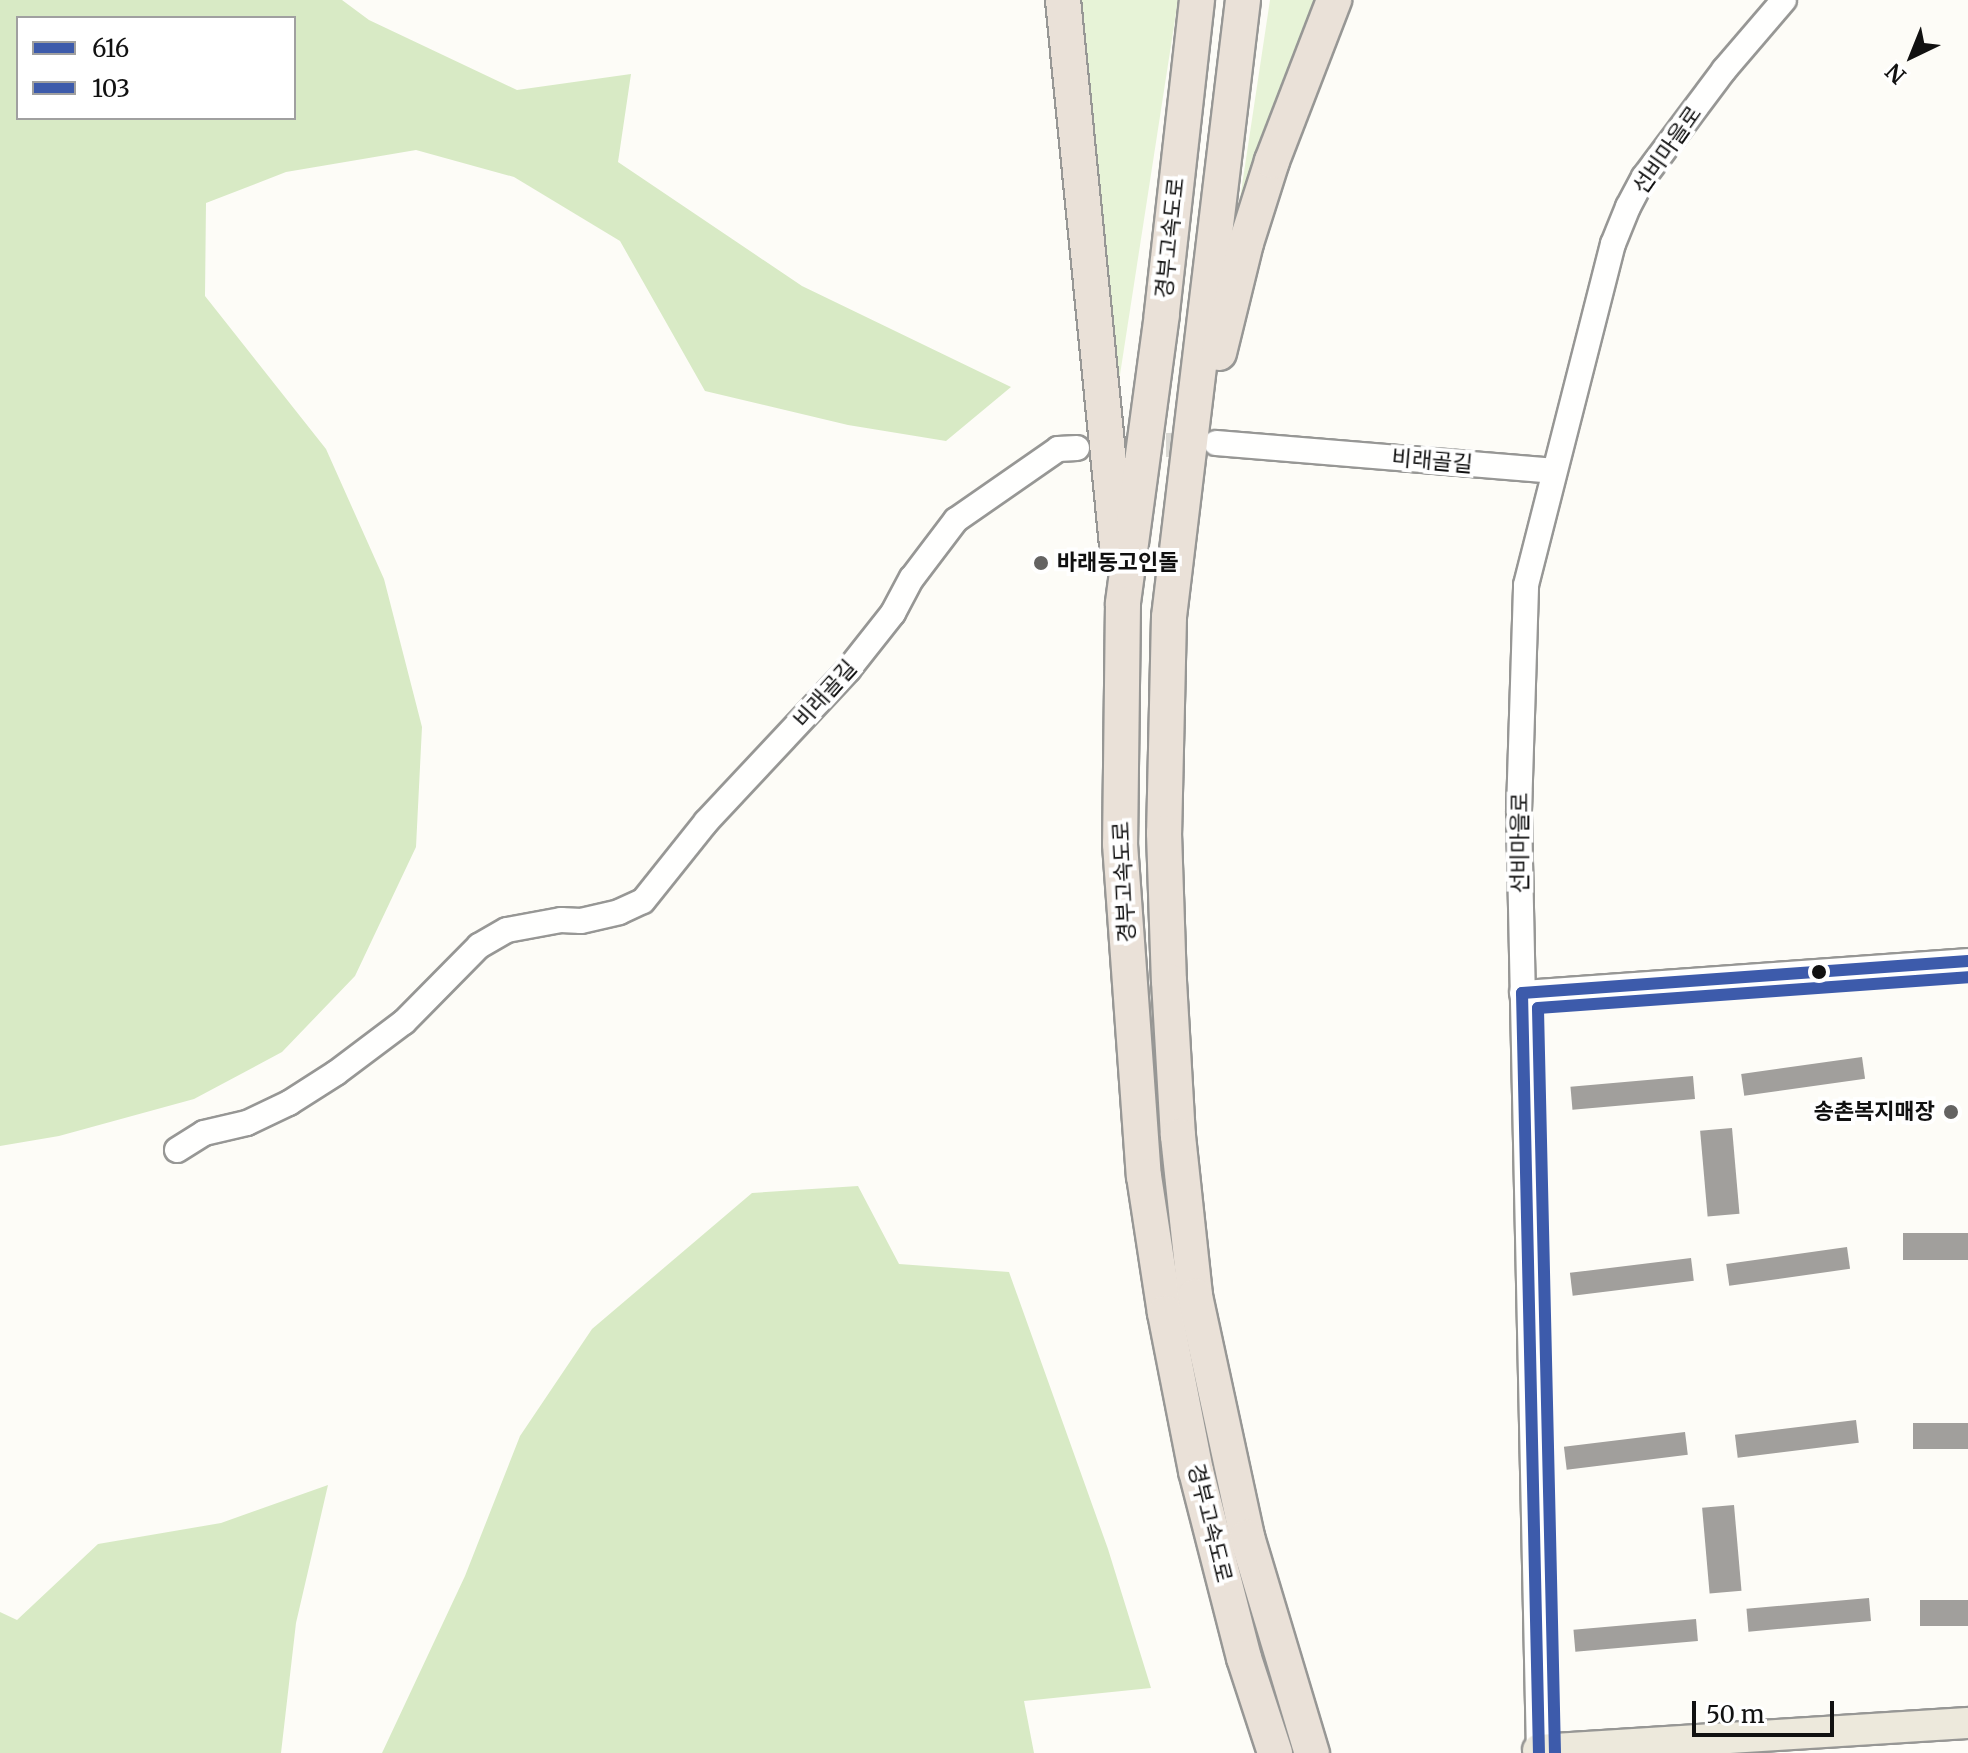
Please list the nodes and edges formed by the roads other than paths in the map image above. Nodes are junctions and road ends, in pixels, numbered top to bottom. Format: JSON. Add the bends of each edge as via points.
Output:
{"nodes":[{"id":1,"x":1063,"y":0,"type":"edge"},
{"id":2,"x":1197,"y":0,"type":"edge"},
{"id":3,"x":1243,"y":0,"type":"edge"},
{"id":4,"x":1334,"y":0,"type":"edge"},
{"id":5,"x":1784,"y":0,"type":"edge"},
{"id":6,"x":1216,"y":443,"type":"tunnel mouth"},
{"id":7,"x":1077,"y":448,"type":"dead end"},
{"id":8,"x":1553,"y":471,"type":"junction"},
{"id":9,"x":1123,"y":604,"type":"junction"},
{"id":10,"x":1169,"y":617,"type":"junction"},
{"id":11,"x":1968,"y":961,"type":"edge"},
{"id":12,"x":1522,"y":993,"type":"junction"},
{"id":13,"x":177,"y":1150,"type":"dead end"},
{"id":14,"x":1968,"y":1723,"type":"edge"},
{"id":15,"x":1539,"y":1752,"type":"edge"},
{"id":16,"x":1275,"y":1753,"type":"edge"},
{"id":17,"x":1312,"y":1753,"type":"edge"}],
"edges":[{"from":1,"to":9,"type":"highway"},
{"from":2,"to":9,"type":"highway","name":"경부고속도로"},
{"from":3,"to":10,"type":"highway","name":"경부고속도로"},
{"from":4,"to":10,"type":"highway","via":[[1246,243],[1200,431]]},
{"from":5,"to":8,"type":"street","name":"선비마을로","via":[[1724,70],[1644,177],[1628,207],[1613,244]]},
{"from":6,"to":8,"type":"street","name":"비래골길"},
{"from":7,"to":13,"type":"street","name":"비래골길","via":[[1058,449],[956,520],[848,670],[706,822],[643,901],[581,921],[507,930],[479,946],[404,1022],[336,1073],[275,1110],[204,1133]]},
{"from":8,"to":12,"type":"street","name":"선비마을로","via":[[1526,585],[1519,811]]},
{"from":9,"to":16,"type":"highway","name":"경부고속도로","via":[[1120,844],[1144,1176],[1196,1471],[1244,1658]]},
{"from":10,"to":17,"type":"highway","name":"경부고속도로","via":[[1164,833],[1168,966],[1195,1296],[1247,1537]]},
{"from":11,"to":12,"type":"street"},
{"from":12,"to":15,"type":"street","name":"선비마을로"},
{"from":14,"to":15,"type":"main road"}]}
